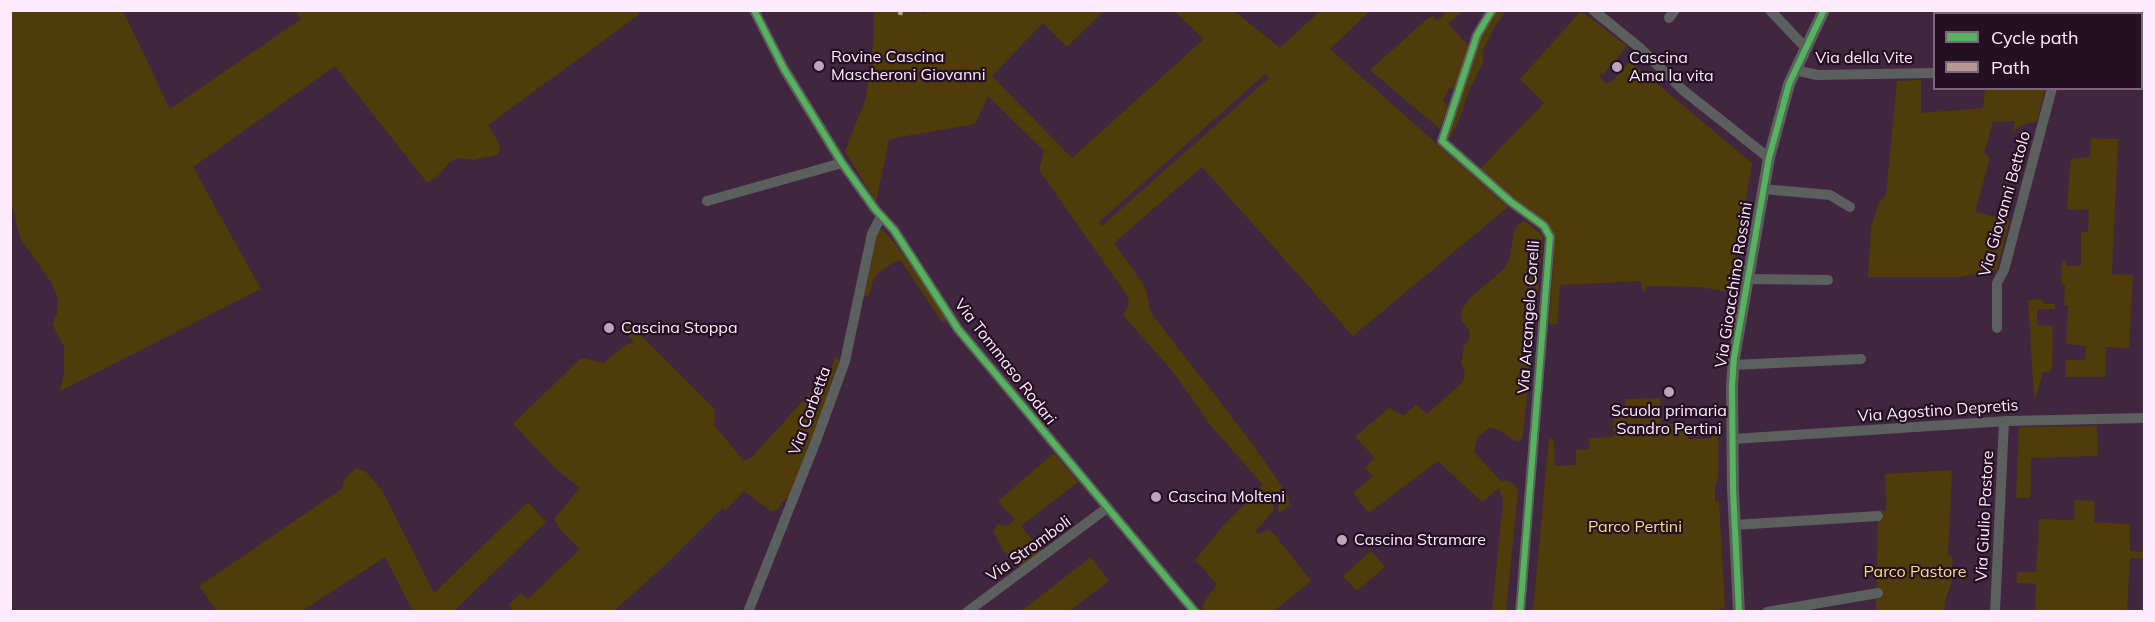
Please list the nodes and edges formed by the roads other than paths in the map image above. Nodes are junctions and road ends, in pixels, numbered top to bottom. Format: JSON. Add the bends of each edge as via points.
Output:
{"nodes":[{"id":1,"x":754,"y":10,"type":"edge"},
{"id":2,"x":1492,"y":10,"type":"edge"},
{"id":3,"x":1593,"y":10,"type":"edge"},
{"id":4,"x":1770,"y":10,"type":"edge"},
{"id":5,"x":1824,"y":10,"type":"edge"},
{"id":6,"x":1806,"y":46,"type":"junction"},
{"id":7,"x":1795,"y":70,"type":"junction"},
{"id":8,"x":1933,"y":73,"type":"edge"},
{"id":9,"x":2051,"y":90,"type":"edge"},
{"id":10,"x":1769,"y":158,"type":"junction"},
{"id":11,"x":842,"y":163,"type":"junction"},
{"id":12,"x":1763,"y":189,"type":"junction"},
{"id":13,"x":707,"y":201,"type":"dead end"},
{"id":14,"x":1850,"y":207,"type":"dead end"},
{"id":15,"x":881,"y":216,"type":"junction"},
{"id":16,"x":1748,"y":279,"type":"junction"},
{"id":17,"x":1828,"y":280,"type":"dead end"},
{"id":18,"x":1997,"y":328,"type":"dead end"},
{"id":19,"x":1861,"y":359,"type":"dead end"},
{"id":20,"x":1733,"y":365,"type":"junction"},
{"id":21,"x":2145,"y":418,"type":"edge"},
{"id":22,"x":2004,"y":421,"type":"junction"},
{"id":23,"x":1733,"y":439,"type":"junction"},
{"id":24,"x":1107,"y":508,"type":"junction"},
{"id":25,"x":1878,"y":516,"type":"dead end"},
{"id":26,"x":1734,"y":525,"type":"junction"},
{"id":27,"x":1878,"y":593,"type":"dead end"},
{"id":28,"x":748,"y":612,"type":"edge"},
{"id":29,"x":967,"y":612,"type":"edge"},
{"id":30,"x":1195,"y":612,"type":"edge"},
{"id":31,"x":1520,"y":612,"type":"edge"},
{"id":32,"x":1739,"y":612,"type":"edge"},
{"id":33,"x":1767,"y":612,"type":"edge"},
{"id":34,"x":1995,"y":612,"type":"edge"}],
"edges":[{"from":1,"to":11,"type":"street","name":"Via Tommaso Rodari","via":[[784,69]]},
{"from":2,"to":31,"type":"street","name":"Via Arcangelo Corelli","via":[[1478,35],[1442,141],[1544,226],[1550,237]]},
{"from":3,"to":10,"type":"street","via":[[1684,91]]},
{"from":4,"to":6,"type":"street"},
{"from":5,"to":6,"type":"street","name":"Via Gioacchino Rossini"},
{"from":6,"to":7,"type":"street","name":"Via Gioacchino Rossini"},
{"from":7,"to":8,"type":"street","name":"Via della Vite","via":[[1817,75]]},
{"from":7,"to":10,"type":"street","name":"Via Gioacchino Rossini"},
{"from":9,"to":18,"type":"street","name":"Via Giovanni Bettolo","via":[[2004,270],[1997,283]]},
{"from":10,"to":12,"type":"street","name":"Via Gioacchino Rossini"},
{"from":11,"to":13,"type":"street"},
{"from":11,"to":15,"type":"street","name":"Via Tommaso Rodari"},
{"from":12,"to":14,"type":"street","name":"Via Gioacchino Rossini","via":[[1830,195]]},
{"from":12,"to":16,"type":"street","name":"Via Gioacchino Rossini"},
{"from":15,"to":24,"type":"street","name":"Via Tommaso Rodari","via":[[958,328]]},
{"from":15,"to":28,"type":"street","name":"Via Corbetta","via":[[872,231],[844,361]]},
{"from":16,"to":17,"type":"street","name":"Via Gioacchino Rossini"},
{"from":16,"to":20,"type":"street","name":"Via Gioacchino Rossini"},
{"from":19,"to":20,"type":"street","name":"Via Gioacchino Rossini"},
{"from":20,"to":23,"type":"street","name":"Via Gioacchino Rossini"},
{"from":21,"to":22,"type":"street","name":"Via Agostino Depretis"},
{"from":22,"to":23,"type":"street","name":"Via Agostino Depretis"},
{"from":22,"to":34,"type":"street","name":"Via Giulio Pastore"},
{"from":23,"to":26,"type":"street","name":"Via Gioacchino Rossini"},
{"from":24,"to":29,"type":"street","name":"Via Stromboli"},
{"from":24,"to":30,"type":"street","name":"Via Tommaso Rodari"},
{"from":25,"to":26,"type":"street"},
{"from":26,"to":32,"type":"street","name":"Via Gioacchino Rossini"},
{"from":27,"to":33,"type":"street"}]}
